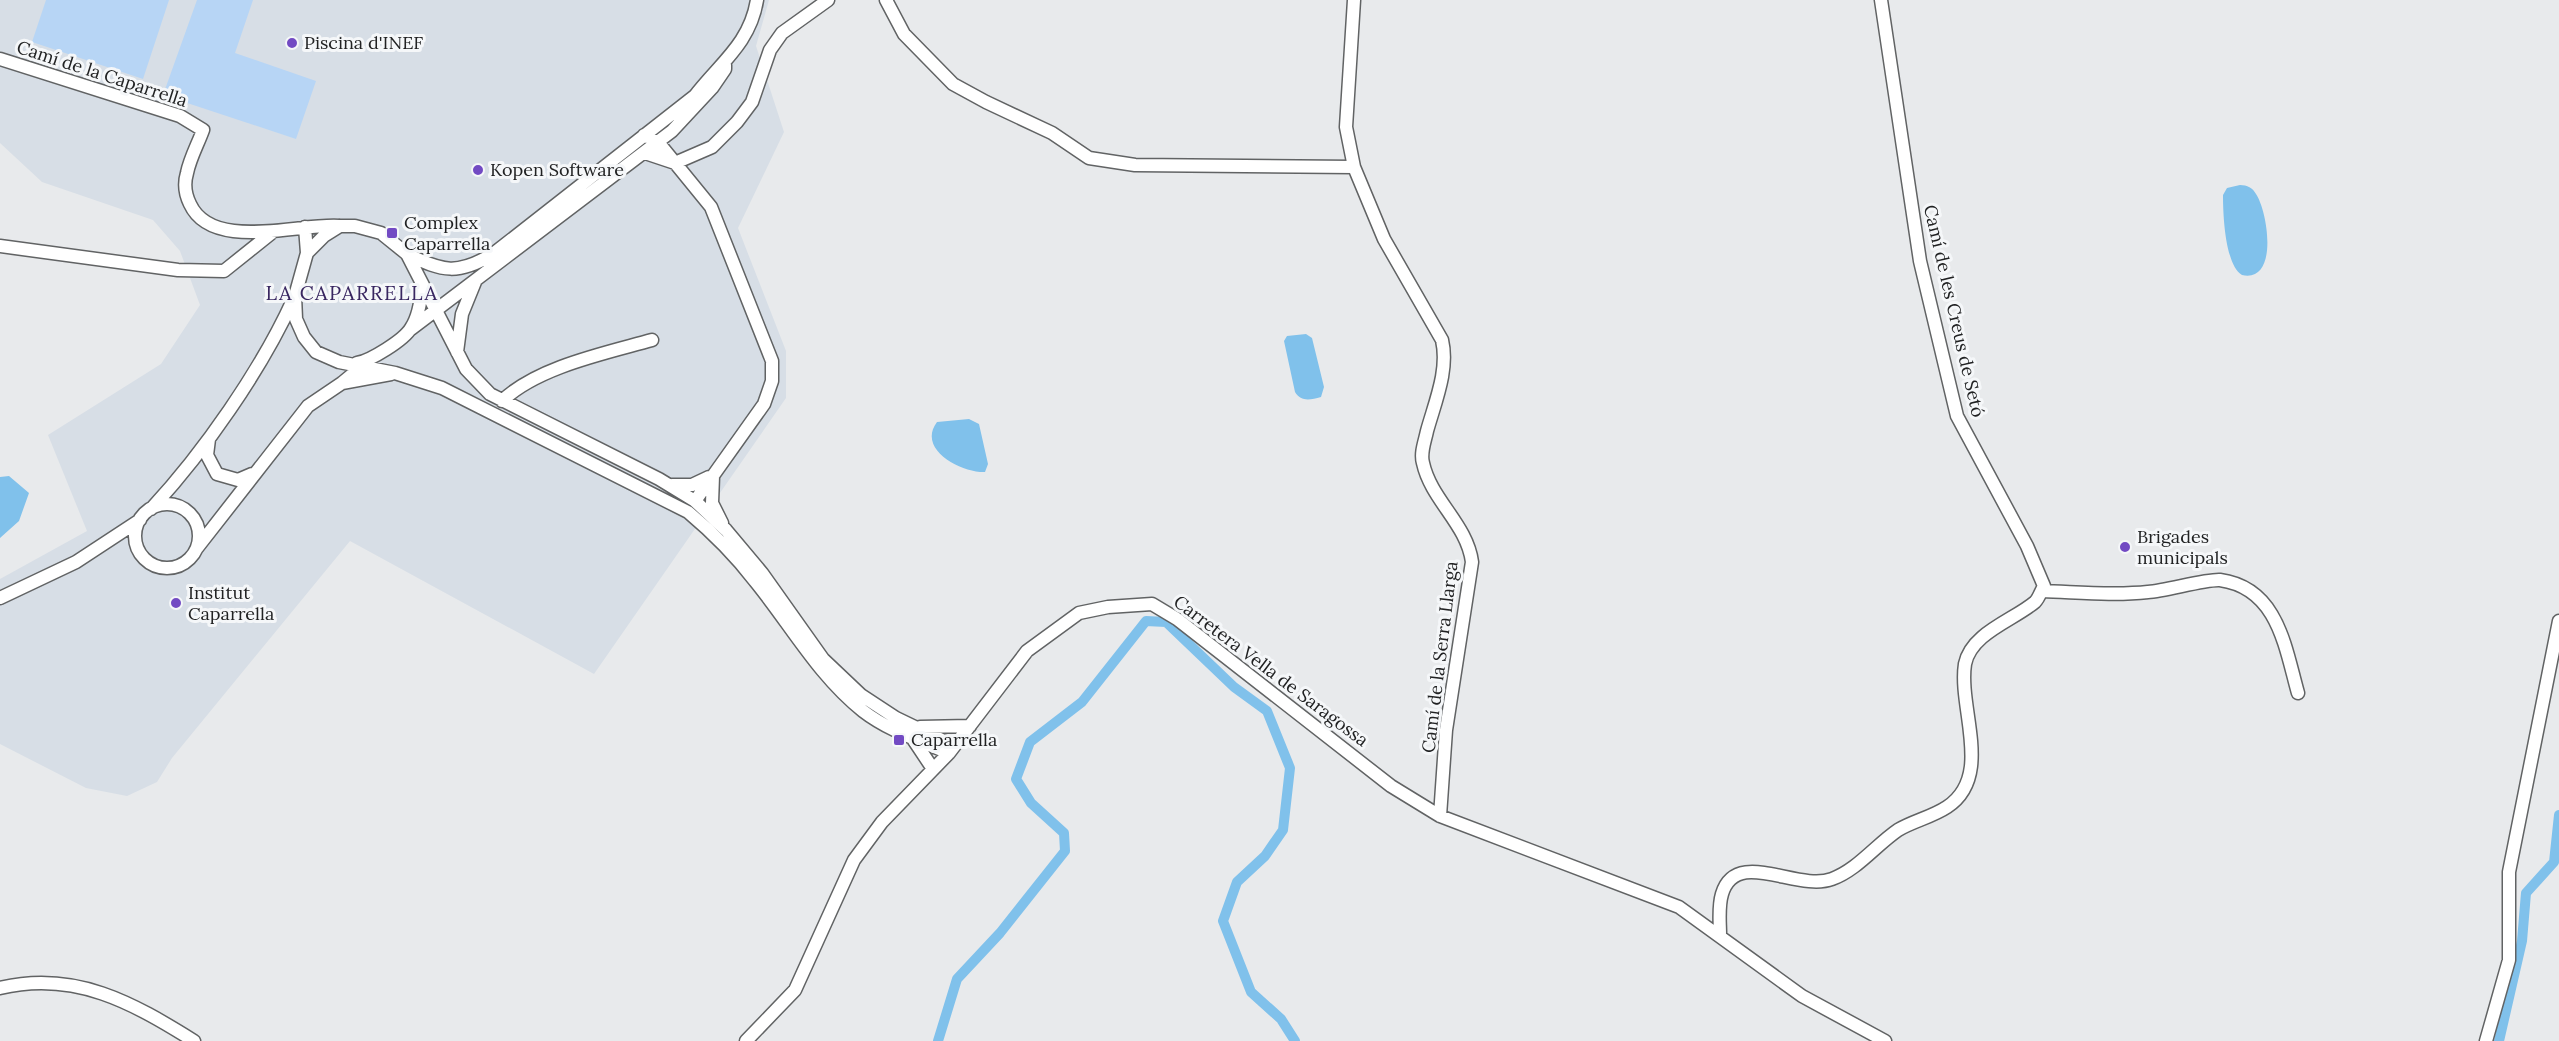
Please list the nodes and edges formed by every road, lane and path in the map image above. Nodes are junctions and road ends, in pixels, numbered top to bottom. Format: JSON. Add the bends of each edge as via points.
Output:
{"nodes":[{"id":1,"x":758,"y":0,"type":"edge"},
{"id":2,"x":828,"y":0,"type":"edge"},
{"id":3,"x":886,"y":0,"type":"edge"},
{"id":4,"x":1354,"y":0,"type":"edge"},
{"id":5,"x":1881,"y":0,"type":"edge"},
{"id":6,"x":0,"y":59,"type":"edge"},
{"id":7,"x":725,"y":65,"type":"junction"},
{"id":8,"x":696,"y":95,"type":"junction"},
{"id":9,"x":672,"y":131,"type":"junction"},
{"id":10,"x":644,"y":135,"type":"junction"},
{"id":11,"x":658,"y":142,"type":"junction"},
{"id":12,"x":645,"y":153,"type":"junction"},
{"id":13,"x":675,"y":163,"type":"junction"},
{"id":14,"x":1354,"y":167,"type":"junction"},
{"id":15,"x":340,"y":226,"type":"junction"},
{"id":16,"x":305,"y":227,"type":"junction"},
{"id":17,"x":275,"y":230,"type":"junction"},
{"id":18,"x":0,"y":246,"type":"edge"},
{"id":19,"x":307,"y":253,"type":"junction"},
{"id":20,"x":407,"y":254,"type":"junction"},
{"id":21,"x":476,"y":280,"type":"junction"},
{"id":22,"x":422,"y":283,"type":"junction"},
{"id":23,"x":295,"y":296,"type":"junction"},
{"id":24,"x":435,"y":311,"type":"junction"},
{"id":25,"x":411,"y":329,"type":"junction"},
{"id":26,"x":652,"y":340,"type":"dead end"},
{"id":27,"x":457,"y":352,"type":"junction"},
{"id":28,"x":361,"y":364,"type":"junction"},
{"id":29,"x":395,"y":373,"type":"junction"},
{"id":30,"x":342,"y":383,"type":"junction"},
{"id":31,"x":502,"y":401,"type":"junction"},
{"id":32,"x":209,"y":437,"type":"junction"},
{"id":33,"x":253,"y":473,"type":"junction"},
{"id":34,"x":713,"y":475,"type":"junction"},
{"id":35,"x":668,"y":484,"type":"junction"},
{"id":36,"x":659,"y":498,"type":"junction"},
{"id":37,"x":695,"y":501,"type":"junction"},
{"id":38,"x":151,"y":509,"type":"junction"},
{"id":39,"x":140,"y":520,"type":"junction"},
{"id":40,"x":708,"y":529,"type":"junction"},
{"id":41,"x":726,"y":530,"type":"junction"},
{"id":42,"x":197,"y":548,"type":"junction"},
{"id":43,"x":2042,"y":591,"type":"junction"},
{"id":44,"x":0,"y":598,"type":"edge"},
{"id":45,"x":2559,"y":621,"type":"edge"},
{"id":46,"x":2298,"y":693,"type":"dead end"},
{"id":47,"x":970,"y":726,"type":"junction"},
{"id":48,"x":914,"y":733,"type":"junction"},
{"id":49,"x":951,"y":750,"type":"junction"},
{"id":50,"x":933,"y":769,"type":"junction"},
{"id":51,"x":1440,"y":816,"type":"junction"},
{"id":52,"x":1720,"y":935,"type":"junction"},
{"id":53,"x":0,"y":988,"type":"edge"},
{"id":54,"x":194,"y":1041,"type":"edge"},
{"id":55,"x":746,"y":1041,"type":"edge"},
{"id":56,"x":1885,"y":1041,"type":"edge"},
{"id":57,"x":2486,"y":1041,"type":"edge"}],
"edges":[{"from":1,"to":7,"type":"street","via":[[745,39]]},
{"from":2,"to":13,"type":"street","via":[[782,33],[770,50],[752,102],[737,122],[712,147]]},
{"from":3,"to":14,"type":"street","via":[[904,34],[953,84],[1052,133],[1089,158],[1135,165]]},
{"from":4,"to":14,"type":"street","name":"Camí de la Serra Llarga","via":[[1346,127]]},
{"from":5,"to":43,"type":"street","name":"Camí de les Creus de Setó","via":[[1920,261],[1957,416],[2027,546],[2044,586]]},
{"from":6,"to":17,"type":"street","name":"Camí de la Caparrella","via":[[180,116],[203,130],[186,174],[185,194],[193,212],[230,231]]},
{"from":7,"to":8,"type":"street"},
{"from":7,"to":9,"type":"street","via":[[712,88]]},
{"from":8,"to":10,"type":"street"},
{"from":8,"to":11,"type":"street","via":[[660,133]]},
{"from":9,"to":11,"type":"street"},
{"from":9,"to":13,"type":"street"},
{"from":10,"to":11,"type":"street"},
{"from":10,"to":20,"type":"street","via":[[493,254],[472,266],[448,269]]},
{"from":11,"to":12,"type":"street"},
{"from":11,"to":13,"type":"street"},
{"from":12,"to":13,"type":"street"},
{"from":12,"to":21,"type":"street"},
{"from":13,"to":34,"type":"street","via":[[711,207],[772,361],[772,381],[764,404]]},
{"from":14,"to":51,"type":"street","name":"Camí de la Serra Llarga","via":[[1384,239],[1442,340],[1443,373],[1422,462],[1433,487],[1466,537],[1472,562],[1446,730]]},
{"from":15,"to":16,"type":"street","name":"Camí de la Caparrella"},
{"from":15,"to":19,"type":"street"},
{"from":15,"to":20,"type":"street","via":[[381,232]]},
{"from":16,"to":17,"type":"street","name":"Camí de la Caparrella"},
{"from":16,"to":19,"type":"street"},
{"from":17,"to":18,"type":"street","via":[[224,271],[178,270]]},
{"from":19,"to":23,"type":"street"},
{"from":20,"to":22,"type":"street"},
{"from":21,"to":24,"type":"street"},
{"from":21,"to":27,"type":"street","via":[[462,314]]},
{"from":22,"to":24,"type":"street"},
{"from":22,"to":25,"type":"street","via":[[421,302]]},
{"from":23,"to":28,"type":"street","via":[[296,319],[316,352]]},
{"from":23,"to":32,"type":"street","via":[[280,329]]},
{"from":24,"to":25,"type":"street"},
{"from":24,"to":27,"type":"street"},
{"from":25,"to":28,"type":"street"},
{"from":26,"to":31,"type":"street","via":[[577,360]]},
{"from":27,"to":31,"type":"street","via":[[477,382]]},
{"from":28,"to":29,"type":"street"},
{"from":28,"to":30,"type":"street"},
{"from":29,"to":30,"type":"street"},
{"from":29,"to":36,"type":"street","via":[[442,388]]},
{"from":30,"to":33,"type":"street","via":[[308,406]]},
{"from":31,"to":35,"type":"street"},
{"from":32,"to":33,"type":"street","via":[[207,455],[217,474],[238,480]]},
{"from":32,"to":38,"type":"street"},
{"from":33,"to":42,"type":"street"},
{"from":34,"to":35,"type":"street","via":[[692,485]]},
{"from":34,"to":37,"type":"street"},
{"from":34,"to":41,"type":"street","via":[[712,503]]},
{"from":35,"to":37,"type":"street"},
{"from":36,"to":37,"type":"street"},
{"from":36,"to":40,"type":"street","via":[[688,512]]},
{"from":37,"to":40,"type":"street"},
{"from":37,"to":41,"type":"street"},
{"from":38,"to":39,"type":"street"},
{"from":38,"to":42,"type":"street","via":[[170,505],[188,512],[198,528]]},
{"from":39,"to":42,"type":"street","via":[[136,530],[139,551],[154,565],[164,568],[184,564]]},
{"from":39,"to":44,"type":"street","via":[[76,562]]},
{"from":40,"to":48,"type":"street","via":[[756,581],[800,644],[843,693],[865,712]]},
{"from":41,"to":48,"type":"street","via":[[823,659],[861,695]]},
{"from":43,"to":46,"type":"street","via":[[2144,593],[2218,580],[2246,588],[2274,616]]},
{"from":43,"to":52,"type":"street","via":[[2037,600],[1978,642],[1969,655],[1965,670],[1971,763],[1967,784],[1956,800],[1901,828],[1834,878],[1812,883],[1743,871],[1728,882],[1722,894]]},
{"from":45,"to":57,"type":"street","via":[[2509,872],[2509,960]]},
{"from":47,"to":48,"type":"street"},
{"from":47,"to":49,"type":"street","name":"Carretera Vella de Saragossa"},
{"from":47,"to":51,"type":"street","name":"Carretera Vella de Saragossa","via":[[1027,651],[1079,613],[1152,604],[1177,619],[1391,786]]},
{"from":48,"to":49,"type":"street"},
{"from":48,"to":50,"type":"street"},
{"from":49,"to":50,"type":"street","name":"Carretera Vella de Saragossa"},
{"from":50,"to":55,"type":"street","name":"Carretera Vella de Saragossa","via":[[882,822],[854,860],[795,990]]},
{"from":51,"to":52,"type":"street","name":"Carretera Vella de Saragossa","via":[[1664,901]]},
{"from":52,"to":56,"type":"street","name":"Carretera Vella de Saragossa","via":[[1802,996]]},
{"from":53,"to":54,"type":"street","via":[[43,982],[84,987],[140,1007]]}]}
